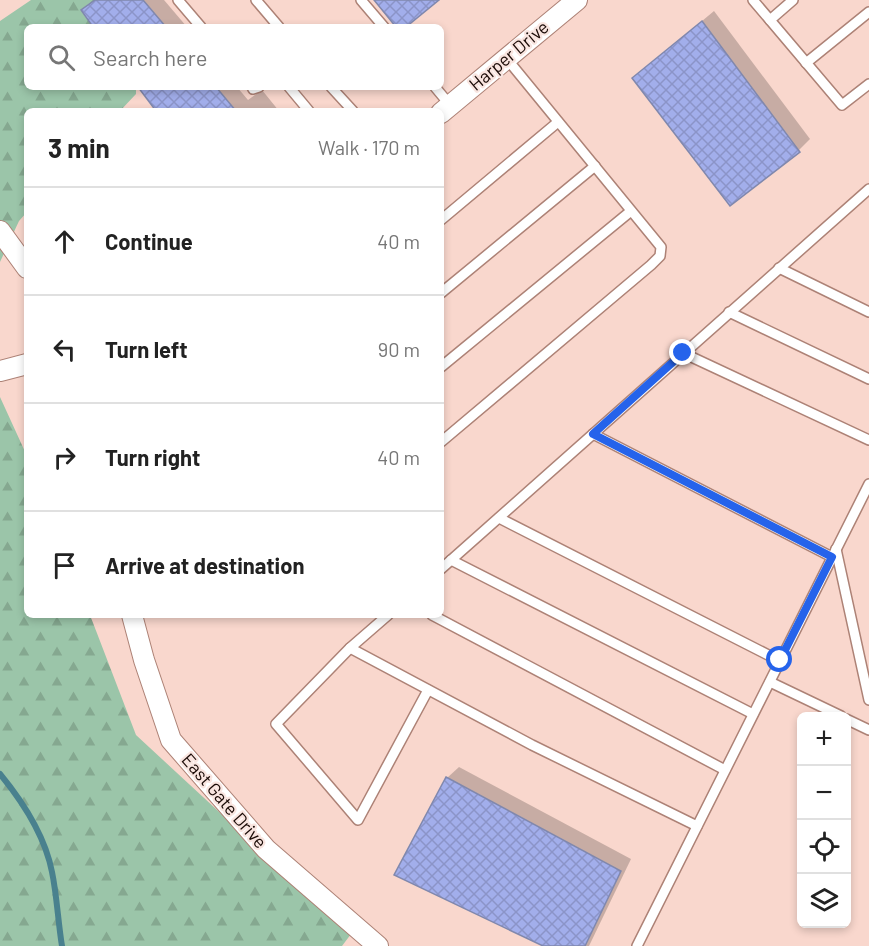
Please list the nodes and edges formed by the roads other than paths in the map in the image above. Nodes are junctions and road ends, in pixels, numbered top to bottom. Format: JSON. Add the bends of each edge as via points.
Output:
{"nodes":[{"id":1,"x":178,"y":0,"type":"edge"},
{"id":2,"x":256,"y":0,"type":"edge"},
{"id":3,"x":361,"y":0,"type":"edge"},
{"id":4,"x":577,"y":0,"type":"edge"},
{"id":5,"x":753,"y":0,"type":"edge"},
{"id":6,"x":794,"y":0,"type":"edge"},
{"id":7,"x":869,"y":12,"type":"edge"},
{"id":8,"x":770,"y":20,"type":"junction"},
{"id":9,"x":198,"y":24,"type":"edge"},
{"id":10,"x":276,"y":24,"type":"edge"},
{"id":11,"x":381,"y":24,"type":"edge"},
{"id":12,"x":507,"y":59,"type":"junction"},
{"id":13,"x":806,"y":63,"type":"junction"},
{"id":14,"x":869,"y":84,"type":"edge"},
{"id":15,"x":292,"y":90,"type":"edge"},
{"id":16,"x":334,"y":90,"type":"edge"},
{"id":17,"x":436,"y":90,"type":"edge"},
{"id":18,"x":306,"y":108,"type":"edge"},
{"id":19,"x":350,"y":108,"type":"edge"},
{"id":20,"x":446,"y":109,"type":"edge"},
{"id":21,"x":558,"y":122,"type":"junction"},
{"id":22,"x":595,"y":166,"type":"junction"},
{"id":23,"x":869,"y":189,"type":"edge"},
{"id":24,"x":631,"y":211,"type":"junction"},
{"id":25,"x":444,"y":217,"type":"edge"},
{"id":26,"x":0,"y":231,"type":"edge"},
{"id":27,"x":24,"y":264,"type":"edge"},
{"id":28,"x":779,"y":268,"type":"junction"},
{"id":29,"x":444,"y":291,"type":"edge"},
{"id":30,"x":729,"y":312,"type":"junction"},
{"id":31,"x":869,"y":312,"type":"edge"},
{"id":32,"x":683,"y":353,"type":"junction"},
{"id":33,"x":24,"y":365,"type":"edge"},
{"id":34,"x":444,"y":365,"type":"edge"},
{"id":35,"x":0,"y":371,"type":"edge"},
{"id":36,"x":869,"y":379,"type":"edge"},
{"id":37,"x":593,"y":434,"type":"junction"},
{"id":38,"x":444,"y":439,"type":"edge"},
{"id":39,"x":869,"y":440,"type":"edge"},
{"id":40,"x":869,"y":484,"type":"edge"},
{"id":41,"x":499,"y":519,"type":"junction"},
{"id":42,"x":834,"y":553,"type":"junction"},
{"id":43,"x":451,"y":560,"type":"junction"},
{"id":44,"x":444,"y":566,"type":"edge"},
{"id":45,"x":133,"y":618,"type":"edge"},
{"id":46,"x":385,"y":618,"type":"edge"},
{"id":47,"x":438,"y":618,"type":"edge"},
{"id":48,"x":350,"y":648,"type":"junction"},
{"id":49,"x":780,"y":660,"type":"junction"},
{"id":50,"x":770,"y":682,"type":"junction"},
{"id":51,"x":428,"y":690,"type":"junction"},
{"id":52,"x":869,"y":700,"type":"edge"},
{"id":53,"x":831,"y":712,"type":"edge"},
{"id":54,"x":753,"y":714,"type":"junction"},
{"id":55,"x":851,"y":721,"type":"edge"},
{"id":56,"x":869,"y":730,"type":"edge"},
{"id":57,"x":725,"y":770,"type":"junction"},
{"id":58,"x":697,"y":826,"type":"junction"},
{"id":59,"x":378,"y":946,"type":"edge"},
{"id":60,"x":637,"y":946,"type":"edge"}],
"edges":[{"from":1,"to":9,"type":"lane"},
{"from":2,"to":10,"type":"lane"},
{"from":3,"to":11,"type":"lane"},
{"from":4,"to":12,"type":"street","name":"Harper Drive"},
{"from":5,"to":8,"type":"lane"},
{"from":6,"to":8,"type":"lane"},
{"from":7,"to":13,"type":"lane"},
{"from":8,"to":13,"type":"lane"},
{"from":12,"to":20,"type":"street","name":"Harper Drive"},
{"from":12,"to":21,"type":"lane"},
{"from":13,"to":14,"type":"lane","via":[[842,105]]},
{"from":15,"to":18,"type":"lane"},
{"from":16,"to":19,"type":"lane"},
{"from":17,"to":20,"type":"lane"},
{"from":21,"to":22,"type":"lane"},
{"from":21,"to":25,"type":"lane"},
{"from":22,"to":24,"type":"lane"},
{"from":22,"to":29,"type":"lane"},
{"from":23,"to":28,"type":"lane"},
{"from":24,"to":34,"type":"lane"},
{"from":24,"to":38,"type":"lane","via":[[661,247],[660,256]]},
{"from":26,"to":27,"type":"street"},
{"from":28,"to":30,"type":"lane"},
{"from":28,"to":31,"type":"lane"},
{"from":30,"to":32,"type":"lane"},
{"from":30,"to":36,"type":"lane"},
{"from":32,"to":37,"type":"lane"},
{"from":32,"to":39,"type":"lane"},
{"from":33,"to":35,"type":"street"},
{"from":37,"to":41,"type":"lane"},
{"from":37,"to":42,"type":"lane"},
{"from":40,"to":42,"type":"lane"},
{"from":41,"to":43,"type":"lane"},
{"from":41,"to":49,"type":"lane"},
{"from":42,"to":49,"type":"lane"},
{"from":42,"to":52,"type":"lane"},
{"from":43,"to":44,"type":"lane"},
{"from":43,"to":54,"type":"lane"},
{"from":45,"to":59,"type":"street","name":"East Gate Drive","via":[[171,740],[266,849]]},
{"from":46,"to":48,"type":"lane"},
{"from":47,"to":57,"type":"lane"},
{"from":48,"to":51,"type":"lane"},
{"from":48,"to":51,"type":"lane","via":[[276,724],[358,820]]},
{"from":49,"to":50,"type":"lane"},
{"from":50,"to":53,"type":"lane"},
{"from":50,"to":54,"type":"lane"},
{"from":51,"to":58,"type":"lane"},
{"from":54,"to":57,"type":"lane"},
{"from":55,"to":56,"type":"lane"},
{"from":57,"to":58,"type":"lane"},
{"from":58,"to":60,"type":"lane"}]}
